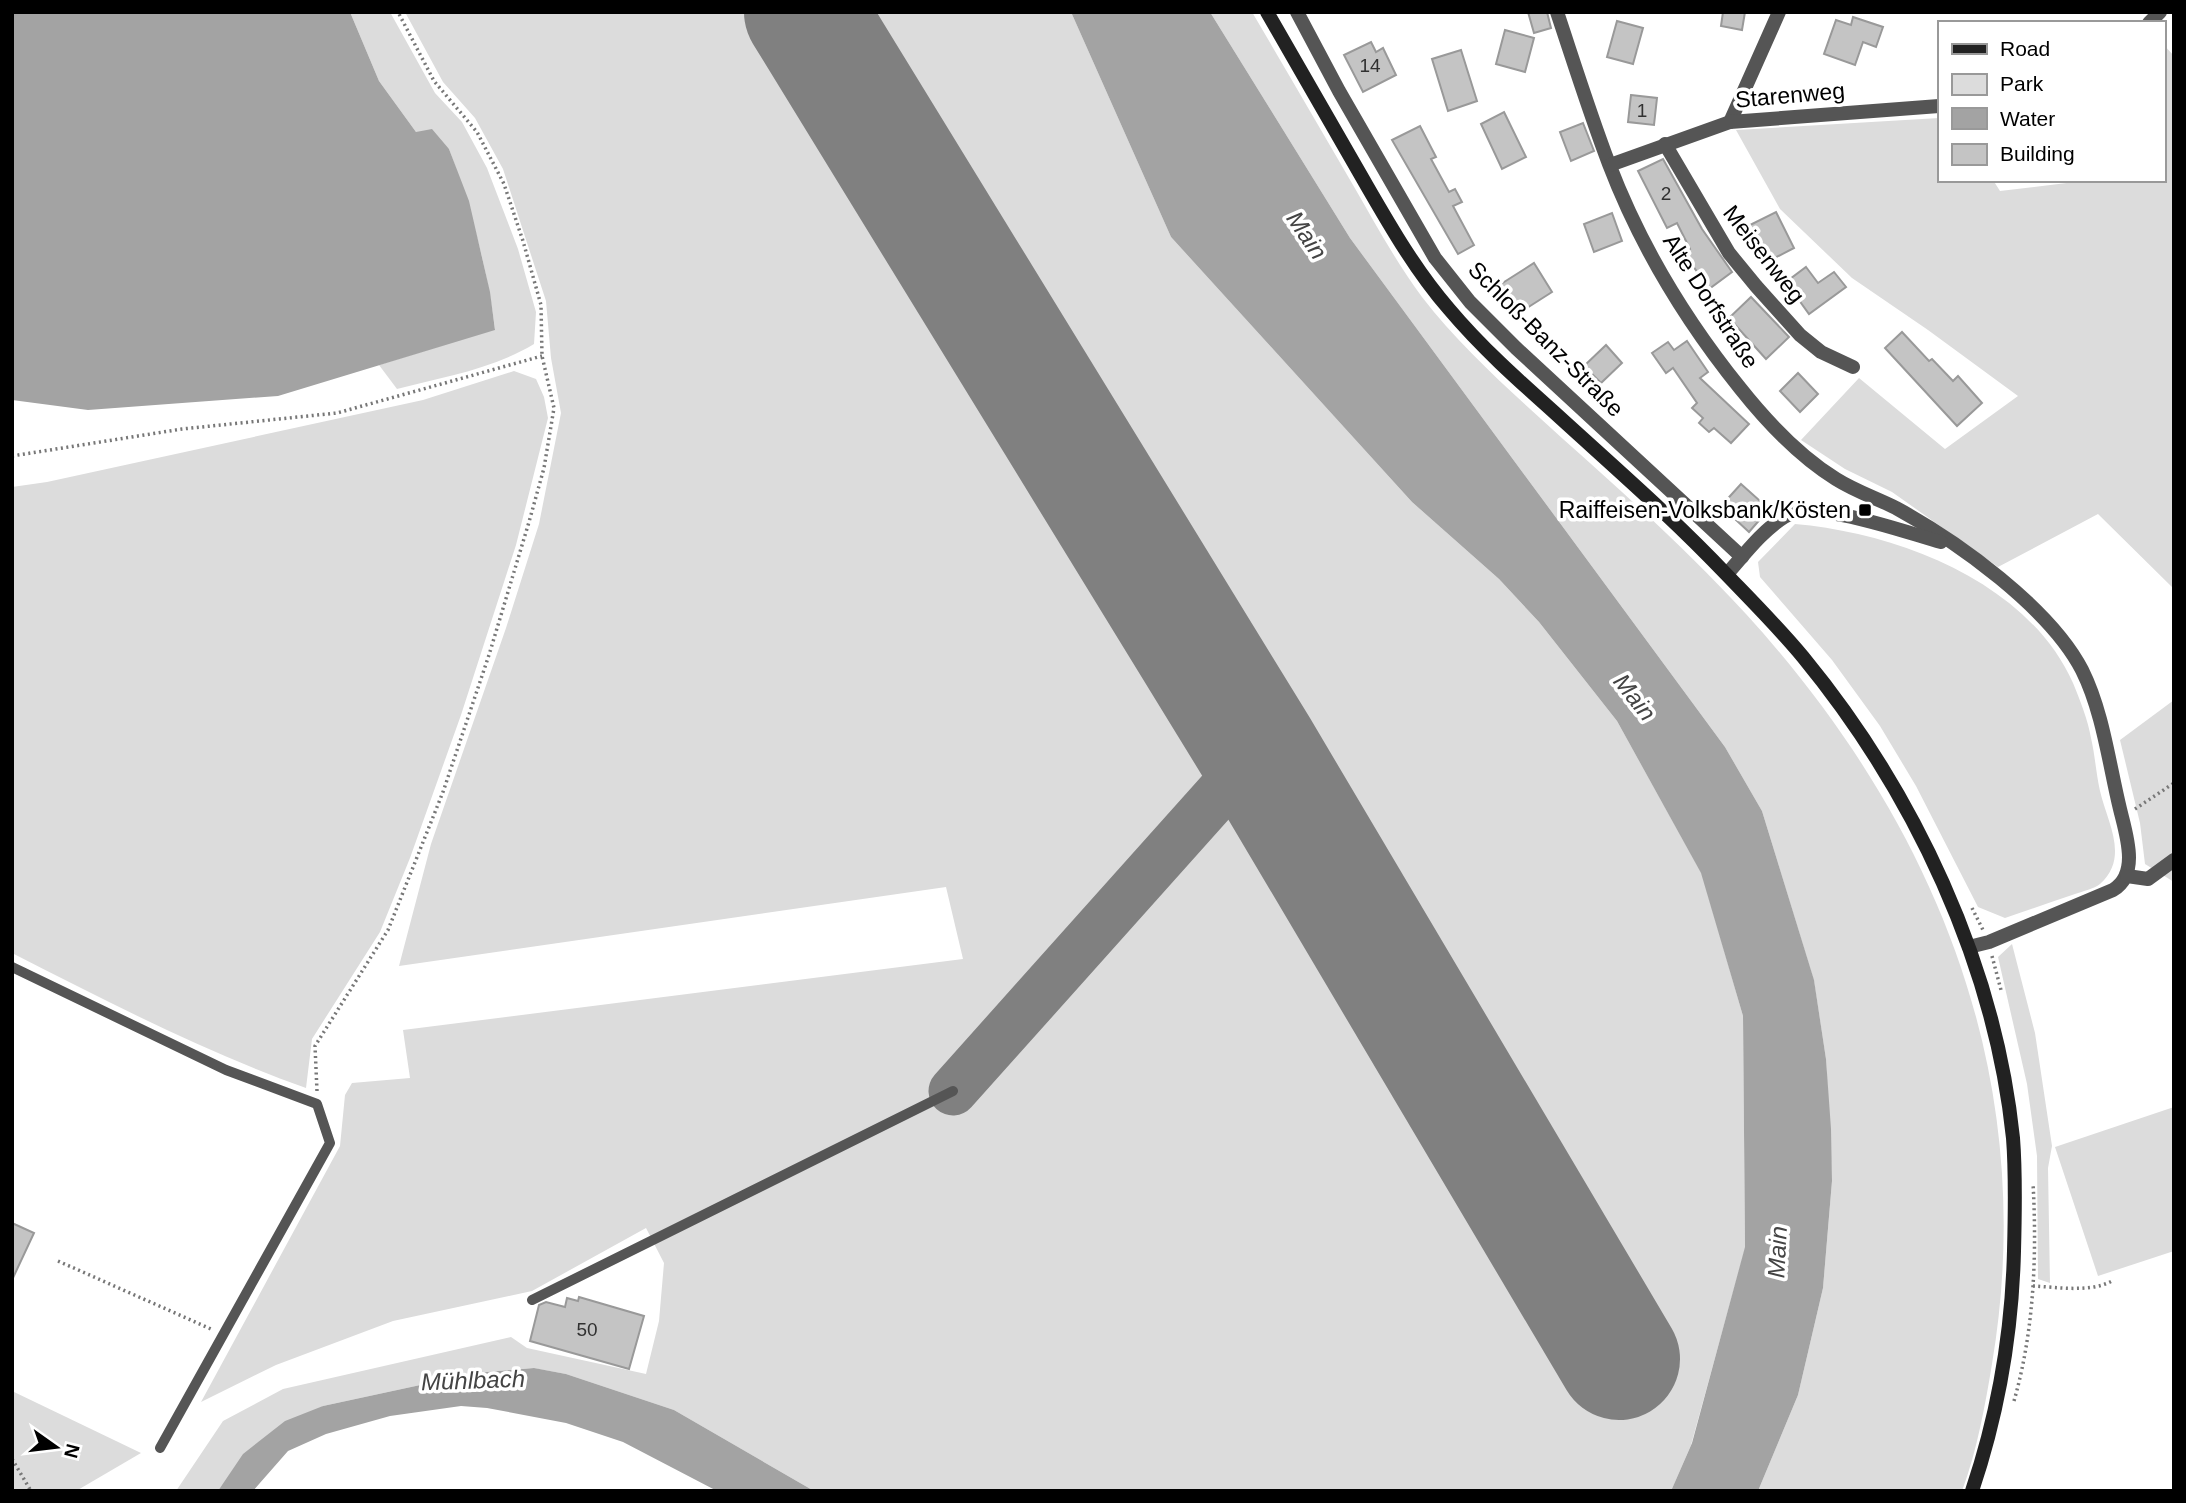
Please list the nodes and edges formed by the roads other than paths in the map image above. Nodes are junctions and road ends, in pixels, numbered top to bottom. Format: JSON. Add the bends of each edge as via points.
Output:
{"nodes":[{"id":1,"x":1267,"y":12,"type":"edge"},
{"id":2,"x":1297,"y":12,"type":"edge"},
{"id":3,"x":1557,"y":12,"type":"edge"},
{"id":4,"x":1779,"y":12,"type":"edge"},
{"id":5,"x":1938,"y":106,"type":"edge"},
{"id":6,"x":1730,"y":122,"type":"junction"},
{"id":7,"x":1665,"y":144,"type":"junction"},
{"id":8,"x":1610,"y":165,"type":"junction"},
{"id":9,"x":1853,"y":367,"type":"dead end"},
{"id":10,"x":1955,"y":546,"type":"junction"},
{"id":11,"x":1742,"y":557,"type":"junction"},
{"id":12,"x":1727,"y":574,"type":"junction"},
{"id":13,"x":2174,"y":860,"type":"edge"},
{"id":14,"x":2127,"y":876,"type":"junction"},
{"id":15,"x":1969,"y":947,"type":"junction"},
{"id":16,"x":12,"y":967,"type":"edge"},
{"id":17,"x":953,"y":1091,"type":"dead end"},
{"id":18,"x":532,"y":1300,"type":"dead end"},
{"id":19,"x":159,"y":1448,"type":"dead end"},
{"id":20,"x":1972,"y":1491,"type":"edge"}],
"edges":[{"from":1,"to":12,"type":"street","via":[[1391,226],[1450,311]]},
{"from":2,"to":11,"type":"street","name":"Schloß-Banz-Straße","via":[[1435,258],[1470,302]]},
{"from":3,"to":8,"type":"street","name":"Alte Dorfstraße"},
{"from":4,"to":6,"type":"street"},
{"from":5,"to":6,"type":"street","name":"Starenweg"},
{"from":6,"to":7,"type":"street","name":"Starenweg"},
{"from":7,"to":8,"type":"street","name":"Starenweg"},
{"from":7,"to":9,"type":"street","name":"Meisenweg","via":[[1729,253],[1749,278],[1800,335],[1821,352]]},
{"from":8,"to":10,"type":"street","name":"Alte Dorfstraße","via":[[1660,271],[1701,336],[1768,421],[1837,479]]},
{"from":10,"to":11,"type":"street","via":[[1863,520],[1803,510],[1785,516]]},
{"from":10,"to":14,"type":"street","name":"Alte Dorfstraße","via":[[2035,609],[2082,670],[2122,818]]},
{"from":11,"to":12,"type":"street"},
{"from":12,"to":15,"type":"street","via":[[1803,657],[1855,727],[1926,848]]},
{"from":13,"to":14,"type":"street","via":[[2148,879]]},
{"from":14,"to":15,"type":"street","via":[[2113,890]]},
{"from":15,"to":20,"type":"street","via":[[2001,1069],[2012,1138],[2015,1201],[2007,1346]]},
{"from":16,"to":19,"type":"lane","via":[[226,1070],[317,1104],[330,1143]]},
{"from":17,"to":18,"type":"lane"}]}
